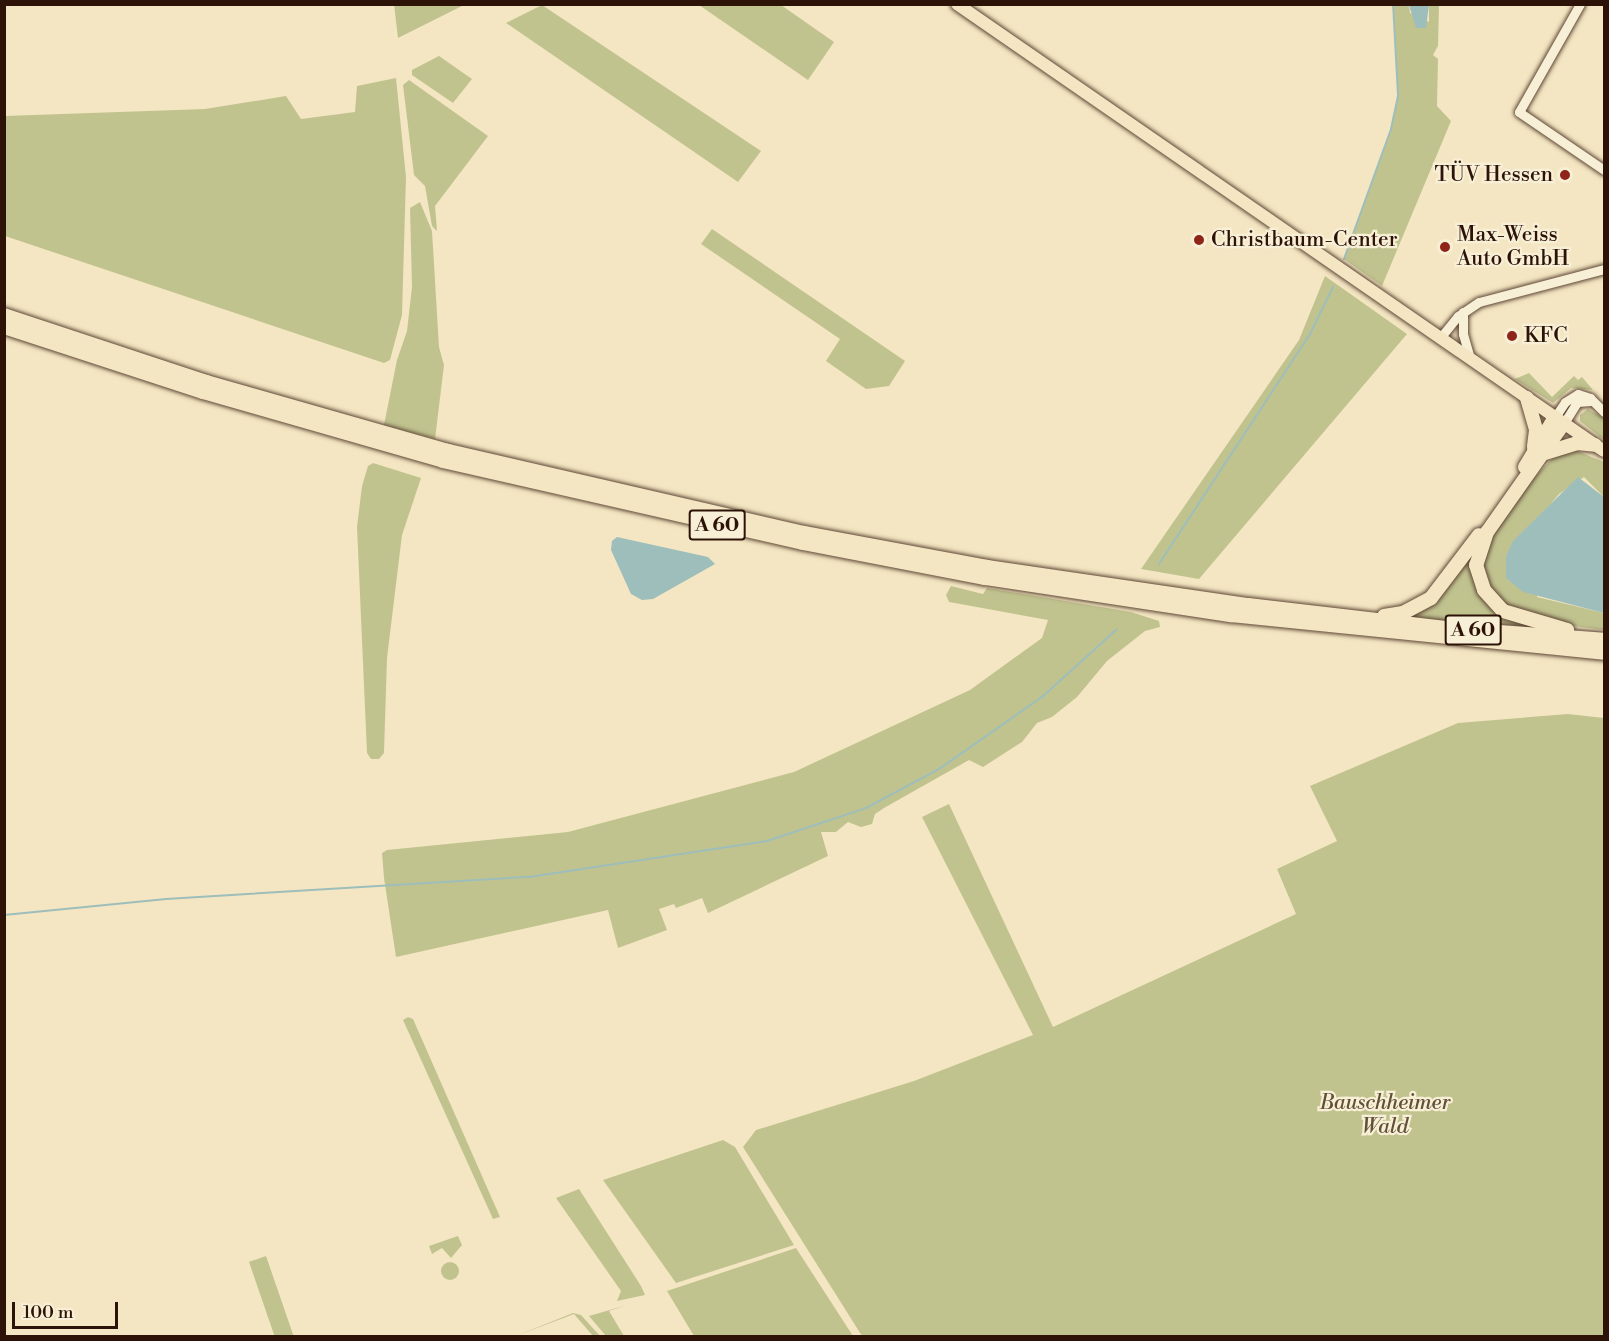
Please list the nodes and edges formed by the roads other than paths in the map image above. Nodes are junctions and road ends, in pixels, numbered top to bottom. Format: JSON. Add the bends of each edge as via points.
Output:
{"nodes":[{"id":1,"x":957,"y":4,"type":"edge"},
{"id":2,"x":1580,"y":4,"type":"edge"},
{"id":3,"x":1605,"y":170,"type":"edge"},
{"id":4,"x":1605,"y":269,"type":"edge"},
{"id":5,"x":1463,"y":312,"type":"junction"},
{"id":6,"x":4,"y":315,"type":"edge"},
{"id":7,"x":4,"y":327,"type":"edge"},
{"id":8,"x":1440,"y":338,"type":"junction"},
{"id":9,"x":1470,"y":359,"type":"junction"},
{"id":10,"x":1527,"y":398,"type":"junction"},
{"id":11,"x":1605,"y":412,"type":"edge"},
{"id":12,"x":1559,"y":420,"type":"junction"},
{"id":13,"x":1600,"y":448,"type":"edge"},
{"id":14,"x":1539,"y":454,"type":"junction"},
{"id":15,"x":1346,"y":617,"type":"junction"},
{"id":16,"x":1603,"y":644,"type":"edge"}],
"edges":[{"from":1,"to":8,"type":"main road"},
{"from":2,"to":3,"type":"street","via":[[1519,112]]},
{"from":4,"to":5,"type":"street","via":[[1489,298]]},
{"from":5,"to":8,"type":"street"},
{"from":5,"to":9,"type":"street","via":[[1463,334]]},
{"from":6,"to":15,"type":"highway","number":"A 60","via":[[206,382],[448,451],[687,508],[987,567]]},
{"from":7,"to":16,"type":"highway","number":"A 60","via":[[203,392],[443,461],[803,543],[985,578],[1232,615]]},
{"from":8,"to":9,"type":"main road"},
{"from":9,"to":10,"type":"main road"},
{"from":10,"to":12,"type":"main road"},
{"from":10,"to":14,"type":"highway"},
{"from":11,"to":12,"type":"street","via":[[1588,396],[1574,395]]},
{"from":12,"to":13,"type":"main road"},
{"from":12,"to":14,"type":"highway"},
{"from":13,"to":14,"type":"highway","via":[[1577,443]]},
{"from":14,"to":15,"type":"highway","via":[[1431,598],[1403,613]]},
{"from":14,"to":16,"type":"highway","via":[[1481,542],[1476,565],[1478,578],[1492,602],[1503,611]]},
{"from":15,"to":16,"type":"highway","number":"A 60"}]}
